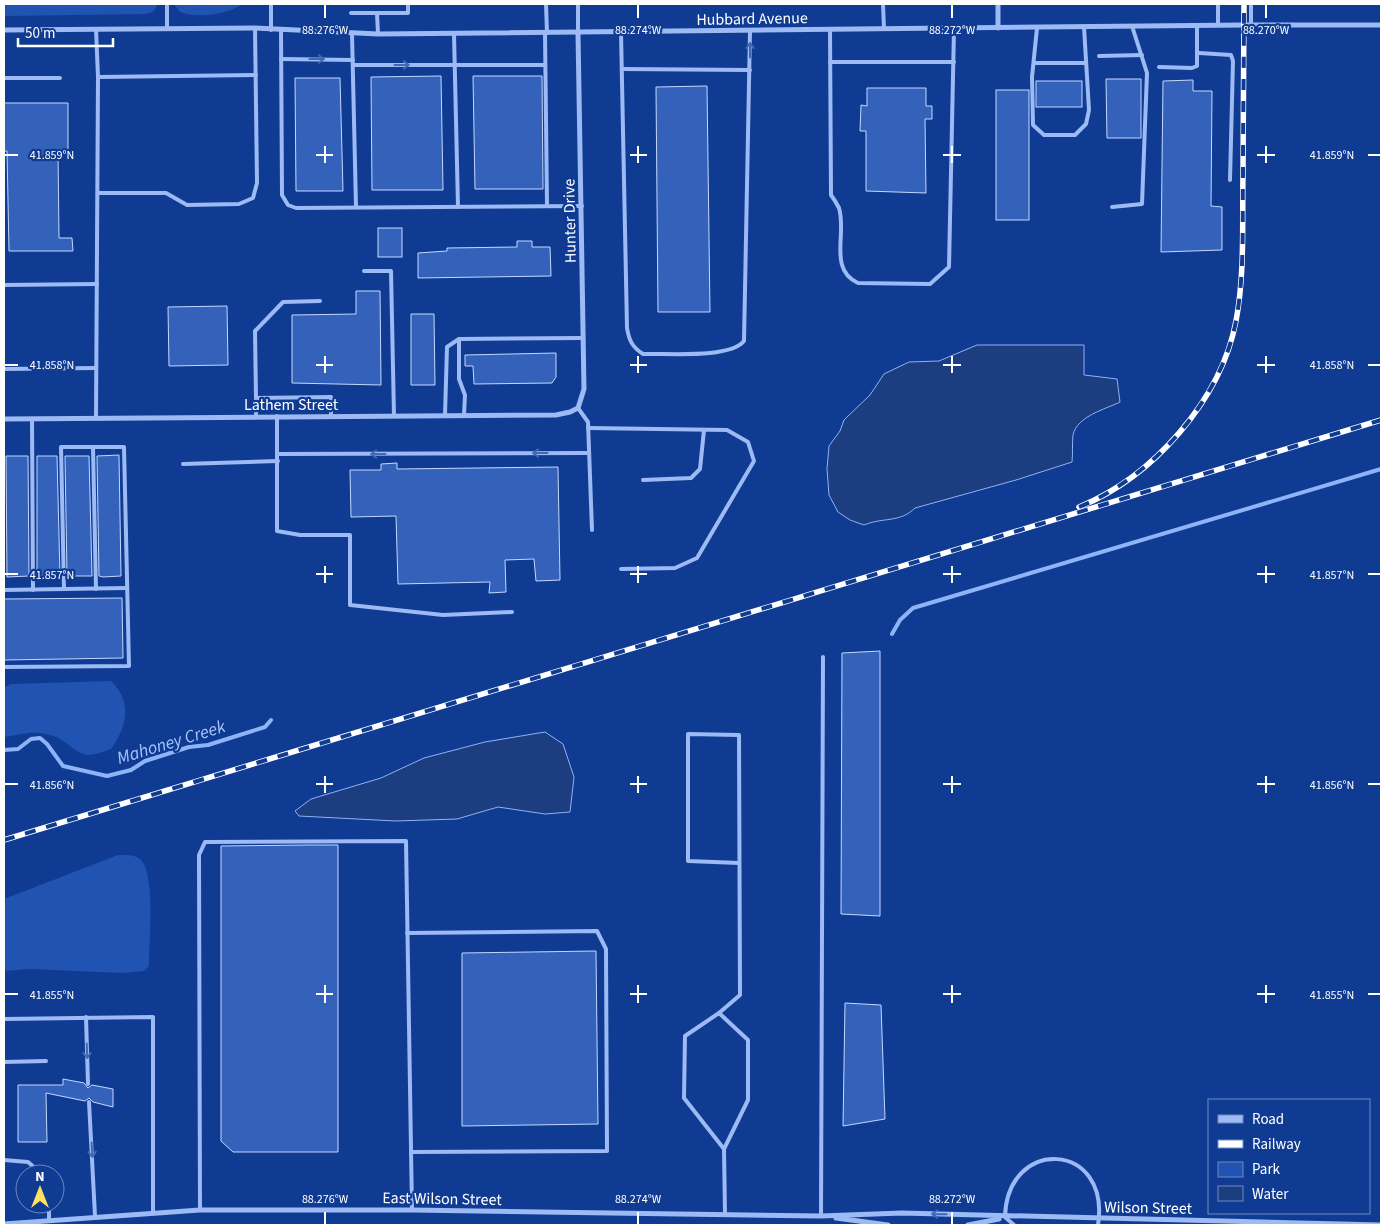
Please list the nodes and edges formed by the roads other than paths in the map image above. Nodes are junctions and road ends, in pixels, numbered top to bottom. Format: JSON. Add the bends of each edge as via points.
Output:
{"nodes":[{"id":1,"x":167,"y":4,"type":"edge"},
{"id":2,"x":271,"y":4,"type":"edge"},
{"id":3,"x":408,"y":4,"type":"edge"},
{"id":4,"x":546,"y":4,"type":"edge"},
{"id":5,"x":578,"y":4,"type":"edge"},
{"id":6,"x":883,"y":4,"type":"edge"},
{"id":7,"x":998,"y":4,"type":"edge"},
{"id":8,"x":1218,"y":4,"type":"edge"},
{"id":9,"x":1251,"y":4,"type":"edge"},
{"id":10,"x":351,"y":13,"type":"dead end"},
{"id":11,"x":377,"y":13,"type":"junction"},
{"id":12,"x":1197,"y":25,"type":"junction"},
{"id":13,"x":1218,"y":25,"type":"junction"},
{"id":14,"x":1251,"y":25,"type":"junction"},
{"id":15,"x":1381,"y":25,"type":"edge"},
{"id":16,"x":1132,"y":26,"type":"junction"},
{"id":17,"x":1084,"y":27,"type":"junction"},
{"id":18,"x":167,"y":28,"type":"junction"},
{"id":19,"x":255,"y":28,"type":"junction"},
{"id":20,"x":998,"y":28,"type":"junction"},
{"id":21,"x":1036,"y":28,"type":"junction"},
{"id":22,"x":96,"y":29,"type":"junction"},
{"id":23,"x":954,"y":29,"type":"junction"},
{"id":24,"x":4,"y":30,"type":"edge"},
{"id":25,"x":271,"y":30,"type":"junction"},
{"id":26,"x":281,"y":30,"type":"junction"},
{"id":27,"x":830,"y":30,"type":"junction"},
{"id":28,"x":884,"y":30,"type":"junction"},
{"id":29,"x":750,"y":31,"type":"junction"},
{"id":30,"x":621,"y":32,"type":"junction"},
{"id":31,"x":546,"y":33,"type":"junction"},
{"id":32,"x":578,"y":33,"type":"junction"},
{"id":33,"x":352,"y":34,"type":"junction"},
{"id":34,"x":378,"y":34,"type":"junction"},
{"id":35,"x":454,"y":34,"type":"junction"},
{"id":36,"x":1199,"y":53,"type":"junction"},
{"id":37,"x":1142,"y":55,"type":"junction"},
{"id":38,"x":1099,"y":56,"type":"dead end"},
{"id":39,"x":281,"y":59,"type":"junction"},
{"id":40,"x":353,"y":60,"type":"junction"},
{"id":41,"x":830,"y":62,"type":"junction"},
{"id":42,"x":954,"y":62,"type":"junction"},
{"id":43,"x":1034,"y":63,"type":"junction"},
{"id":44,"x":1086,"y":63,"type":"junction"},
{"id":45,"x":353,"y":65,"type":"junction"},
{"id":46,"x":546,"y":65,"type":"junction"},
{"id":47,"x":455,"y":66,"type":"junction"},
{"id":48,"x":1159,"y":67,"type":"dead end"},
{"id":49,"x":622,"y":69,"type":"junction"},
{"id":50,"x":750,"y":70,"type":"junction"},
{"id":51,"x":256,"y":75,"type":"junction"},
{"id":52,"x":98,"y":77,"type":"junction"},
{"id":53,"x":4,"y":78,"type":"edge"},
{"id":54,"x":60,"y":78,"type":"dead end"},
{"id":55,"x":1230,"y":180,"type":"dead end"},
{"id":56,"x":98,"y":193,"type":"junction"},
{"id":57,"x":547,"y":206,"type":"junction"},
{"id":58,"x":582,"y":206,"type":"junction"},
{"id":59,"x":356,"y":207,"type":"junction"},
{"id":60,"x":458,"y":207,"type":"junction"},
{"id":61,"x":1112,"y":207,"type":"dead end"},
{"id":62,"x":364,"y":271,"type":"dead end"},
{"id":63,"x":97,"y":284,"type":"junction"},
{"id":64,"x":4,"y":285,"type":"edge"},
{"id":65,"x":320,"y":301,"type":"dead end"},
{"id":66,"x":583,"y":338,"type":"junction"},
{"id":67,"x":459,"y":339,"type":"junction"},
{"id":68,"x":96,"y":368,"type":"junction"},
{"id":69,"x":4,"y":369,"type":"edge"},
{"id":70,"x":256,"y":398,"type":"junction"},
{"id":71,"x":578,"y":408,"type":"junction"},
{"id":72,"x":445,"y":415,"type":"junction"},
{"id":73,"x":464,"y":415,"type":"junction"},
{"id":74,"x":277,"y":416,"type":"junction"},
{"id":75,"x":331,"y":416,"type":"junction"},
{"id":76,"x":394,"y":416,"type":"junction"},
{"id":77,"x":256,"y":417,"type":"junction"},
{"id":78,"x":96,"y":418,"type":"junction"},
{"id":79,"x":4,"y":419,"type":"edge"},
{"id":80,"x":32,"y":419,"type":"junction"},
{"id":81,"x":588,"y":428,"type":"junction"},
{"id":82,"x":704,"y":430,"type":"junction"},
{"id":83,"x":93,"y":447,"type":"junction"},
{"id":84,"x":589,"y":452,"type":"junction"},
{"id":85,"x":278,"y":454,"type":"junction"},
{"id":86,"x":278,"y":461,"type":"junction"},
{"id":87,"x":183,"y":464,"type":"dead end"},
{"id":88,"x":643,"y":480,"type":"dead end"},
{"id":89,"x":592,"y":530,"type":"dead end"},
{"id":90,"x":621,"y":569,"type":"dead end"},
{"id":91,"x":127,"y":588,"type":"junction"},
{"id":92,"x":64,"y":589,"type":"junction"},
{"id":93,"x":96,"y":589,"type":"junction"},
{"id":94,"x":4,"y":590,"type":"edge"},
{"id":95,"x":34,"y":590,"type":"junction"},
{"id":96,"x":512,"y":612,"type":"dead end"},
{"id":97,"x":823,"y":657,"type":"dead end"},
{"id":98,"x":4,"y":668,"type":"edge"},
{"id":99,"x":739,"y":863,"type":"junction"},
{"id":100,"x":407,"y":933,"type":"junction"},
{"id":101,"x":719,"y":1014,"type":"junction"},
{"id":102,"x":86,"y":1017,"type":"junction"},
{"id":103,"x":4,"y":1018,"type":"edge"},
{"id":104,"x":46,"y":1061,"type":"dead end"},
{"id":105,"x":4,"y":1062,"type":"edge"},
{"id":106,"x":88,"y":1084,"type":"dead end"},
{"id":107,"x":89,"y":1102,"type":"dead end"},
{"id":108,"x":724,"y":1149,"type":"junction"},
{"id":109,"x":410,"y":1152,"type":"junction"},
{"id":110,"x":4,"y":1160,"type":"edge"},
{"id":111,"x":30,"y":1164,"type":"edge"},
{"id":112,"x":200,"y":1210,"type":"junction"},
{"id":113,"x":412,"y":1210,"type":"junction"},
{"id":114,"x":153,"y":1212,"type":"junction"},
{"id":115,"x":49,"y":1214,"type":"edge"},
{"id":116,"x":725,"y":1214,"type":"junction"},
{"id":117,"x":95,"y":1216,"type":"junction"},
{"id":118,"x":821,"y":1216,"type":"junction"},
{"id":119,"x":1005,"y":1218,"type":"junction"},
{"id":120,"x":1099,"y":1219,"type":"junction"},
{"id":121,"x":49,"y":1220,"type":"junction"},
{"id":122,"x":4,"y":1224,"type":"edge"},
{"id":123,"x":888,"y":1225,"type":"edge"},
{"id":124,"x":968,"y":1225,"type":"edge"},
{"id":125,"x":1014,"y":1225,"type":"edge"},
{"id":126,"x":1098,"y":1225,"type":"edge"},
{"id":127,"x":1381,"y":1225,"type":"edge"}],
"edges":[{"from":1,"to":18,"type":"lane"},
{"from":2,"to":25,"type":"lane"},
{"from":3,"to":11,"type":"lane","via":[[408,13]]},
{"from":4,"to":31,"type":"lane"},
{"from":5,"to":32,"type":"lane"},
{"from":6,"to":28,"type":"lane"},
{"from":7,"to":20,"type":"street"},
{"from":8,"to":13,"type":"lane"},
{"from":9,"to":14,"type":"lane"},
{"from":10,"to":11,"type":"lane"},
{"from":11,"to":34,"type":"lane"},
{"from":12,"to":13,"type":"street","name":"Hubbard Avenue"},
{"from":12,"to":16,"type":"street","name":"Hubbard Avenue"},
{"from":12,"to":36,"type":"lane"},
{"from":13,"to":14,"type":"street","name":"Hubbard Avenue"},
{"from":14,"to":15,"type":"street","name":"Hubbard Avenue"},
{"from":16,"to":17,"type":"street","name":"Hubbard Avenue"},
{"from":16,"to":37,"type":"lane"},
{"from":17,"to":21,"type":"street","name":"Hubbard Avenue"},
{"from":17,"to":44,"type":"lane"},
{"from":18,"to":19,"type":"street","name":"Hubbard Avenue"},
{"from":18,"to":22,"type":"street","name":"Hubbard Avenue"},
{"from":19,"to":25,"type":"street","name":"Hubbard Avenue"},
{"from":19,"to":51,"type":"lane"},
{"from":20,"to":21,"type":"street","name":"Hubbard Avenue"},
{"from":20,"to":23,"type":"street","name":"Hubbard Avenue"},
{"from":21,"to":43,"type":"lane"},
{"from":22,"to":24,"type":"street","name":"Hubbard Avenue"},
{"from":22,"to":52,"type":"lane"},
{"from":23,"to":28,"type":"street","name":"Hubbard Avenue"},
{"from":23,"to":42,"type":"lane"},
{"from":25,"to":26,"type":"street","name":"Hubbard Avenue"},
{"from":26,"to":33,"type":"street","name":"Hubbard Avenue"},
{"from":26,"to":39,"type":"lane"},
{"from":27,"to":28,"type":"street","name":"Hubbard Avenue"},
{"from":27,"to":29,"type":"street","name":"Hubbard Avenue"},
{"from":27,"to":41,"type":"lane"},
{"from":29,"to":30,"type":"street","name":"Hubbard Avenue"},
{"from":50,"to":29,"type":"lane","one_way":true},
{"from":30,"to":32,"type":"street","name":"Hubbard Avenue"},
{"from":30,"to":49,"type":"lane"},
{"from":31,"to":32,"type":"street","name":"Hubbard Avenue"},
{"from":31,"to":35,"type":"street","name":"Hubbard Avenue"},
{"from":31,"to":46,"type":"lane"},
{"from":32,"to":58,"type":"street","name":"Hunter Drive"},
{"from":33,"to":34,"type":"street","name":"Hubbard Avenue"},
{"from":33,"to":40,"type":"lane"},
{"from":34,"to":35,"type":"street","name":"Hubbard Avenue"},
{"from":35,"to":47,"type":"lane"},
{"from":36,"to":48,"type":"lane","via":[[1197,66],[1192,68]]},
{"from":36,"to":55,"type":"lane","via":[[1226,54],[1233,61]]},
{"from":37,"to":38,"type":"lane"},
{"from":37,"to":61,"type":"lane","via":[[1147,73],[1142,204]]},
{"from":39,"to":40,"type":"lane","one_way":true},
{"from":39,"to":59,"type":"lane","via":[[282,195],[288,205],[296,208]]},
{"from":40,"to":45,"type":"lane"},
{"from":41,"to":42,"type":"lane"},
{"from":41,"to":42,"type":"lane","via":[[831,195],[839,207],[841,220],[841,267],[848,278],[858,283],[930,284],[948,267]]},
{"from":43,"to":44,"type":"lane"},
{"from":43,"to":44,"type":"lane","via":[[1033,125],[1044,135],[1075,135],[1083,130],[1089,110]]},
{"from":45,"to":47,"type":"lane","one_way":true},
{"from":45,"to":59,"type":"lane"},
{"from":46,"to":47,"type":"lane"},
{"from":46,"to":57,"type":"lane"},
{"from":47,"to":60,"type":"lane"},
{"from":49,"to":50,"type":"lane"},
{"from":49,"to":50,"type":"lane","via":[[626,328],[634,348],[643,354],[724,352],[739,347],[744,341]]},
{"from":51,"to":52,"type":"lane"},
{"from":51,"to":56,"type":"lane","via":[[257,183],[253,198],[239,204],[187,205],[166,193]]},
{"from":52,"to":56,"type":"lane"},
{"from":53,"to":54,"type":"lane"},
{"from":56,"to":63,"type":"lane"},
{"from":57,"to":58,"type":"lane"},
{"from":57,"to":60,"type":"lane"},
{"from":58,"to":66,"type":"street","name":"Hunter Drive"},
{"from":59,"to":60,"type":"lane"},
{"from":62,"to":76,"type":"lane","via":[[391,271]]},
{"from":63,"to":64,"type":"lane"},
{"from":63,"to":68,"type":"lane"},
{"from":65,"to":70,"type":"lane","via":[[283,302],[255,331]]},
{"from":66,"to":67,"type":"lane"},
{"from":66,"to":71,"type":"street","name":"Hunter Drive","via":[[584,389]]},
{"from":67,"to":72,"type":"lane","via":[[447,347]]},
{"from":67,"to":73,"type":"lane","via":[[459,379],[465,396]]},
{"from":68,"to":69,"type":"lane"},
{"from":68,"to":78,"type":"lane"},
{"from":70,"to":75,"type":"lane","via":[[331,397]]},
{"from":70,"to":77,"type":"lane"},
{"from":71,"to":73,"type":"street","name":"Lathem Street","via":[[556,415]]},
{"from":71,"to":81,"type":"lane","via":[[588,422]]},
{"from":72,"to":73,"type":"street","name":"Lathem Street"},
{"from":72,"to":76,"type":"street","name":"Lathem Street"},
{"from":74,"to":75,"type":"street","name":"Lathem Street"},
{"from":74,"to":77,"type":"street","name":"Lathem Street"},
{"from":74,"to":85,"type":"lane"},
{"from":75,"to":76,"type":"street","name":"Lathem Street"},
{"from":77,"to":78,"type":"street","name":"Lathem Street"},
{"from":78,"to":80,"type":"street","name":"Lathem Street"},
{"from":79,"to":80,"type":"street","name":"Lathem Street"},
{"from":80,"to":95,"type":"lane"},
{"from":81,"to":82,"type":"lane"},
{"from":81,"to":84,"type":"lane"},
{"from":82,"to":88,"type":"lane","via":[[700,469],[691,478]]},
{"from":82,"to":90,"type":"lane","via":[[727,430],[748,442],[754,460],[737,493],[696,558],[675,568]]},
{"from":83,"to":91,"type":"lane","via":[[124,447]]},
{"from":83,"to":92,"type":"lane","via":[[61,447]]},
{"from":83,"to":93,"type":"lane"},
{"from":84,"to":85,"type":"lane","one_way":true},
{"from":84,"to":89,"type":"lane"},
{"from":85,"to":86,"type":"lane"},
{"from":86,"to":87,"type":"lane"},
{"from":86,"to":96,"type":"lane","via":[[277,531],[300,535],[350,535],[350,605],[443,615]]},
{"from":91,"to":93,"type":"lane"},
{"from":91,"to":98,"type":"lane","via":[[129,666]]},
{"from":92,"to":93,"type":"lane"},
{"from":92,"to":95,"type":"lane"},
{"from":94,"to":95,"type":"lane"},
{"from":97,"to":118,"type":"lane"},
{"from":99,"to":99,"type":"lane","via":[[739,735],[688,734],[688,861]]},
{"from":99,"to":101,"type":"lane","via":[[740,995]]},
{"from":100,"to":109,"type":"lane"},
{"from":100,"to":109,"type":"lane","via":[[597,931],[606,949],[607,1151]]},
{"from":100,"to":112,"type":"lane","via":[[406,841],[205,842],[199,855]]},
{"from":101,"to":108,"type":"lane","via":[[748,1040],[748,1100]]},
{"from":101,"to":108,"type":"lane","via":[[685,1036],[684,1098]]},
{"from":102,"to":103,"type":"lane"},
{"from":102,"to":106,"type":"lane","one_way":true},
{"from":102,"to":114,"type":"lane","via":[[153,1017]]},
{"from":104,"to":105,"type":"lane"},
{"from":107,"to":117,"type":"lane","one_way":true},
{"from":108,"to":116,"type":"lane"},
{"from":109,"to":113,"type":"lane"},
{"from":110,"to":111,"type":"lane"},
{"from":112,"to":113,"type":"street","name":"East Wilson Street"},
{"from":112,"to":114,"type":"street","name":"East Wilson Street"},
{"from":113,"to":116,"type":"street","name":"East Wilson Street"},
{"from":114,"to":117,"type":"street","name":"East Wilson Street"},
{"from":115,"to":121,"type":"lane"},
{"from":116,"to":118,"type":"street","name":"East Wilson Street"},
{"from":117,"to":121,"type":"street","name":"East Wilson Street"},
{"from":119,"to":118,"type":"street","name":"Wilson Street","one_way":true,"via":[[902,1213]]},
{"from":118,"to":123,"type":"street"},
{"from":119,"to":120,"type":"street","name":"Wilson Street"},
{"from":119,"to":120,"type":"lane","via":[[1009,1190],[1017,1177],[1032,1164],[1062,1160],[1078,1166],[1090,1176],[1097,1188]]},
{"from":119,"to":124,"type":"street","name":"Wilson Street"},
{"from":119,"to":125,"type":"lane"},
{"from":120,"to":126,"type":"lane"},
{"from":120,"to":127,"type":"street","name":"Wilson Street"},
{"from":121,"to":122,"type":"street","name":"East Wilson Street"}]}
